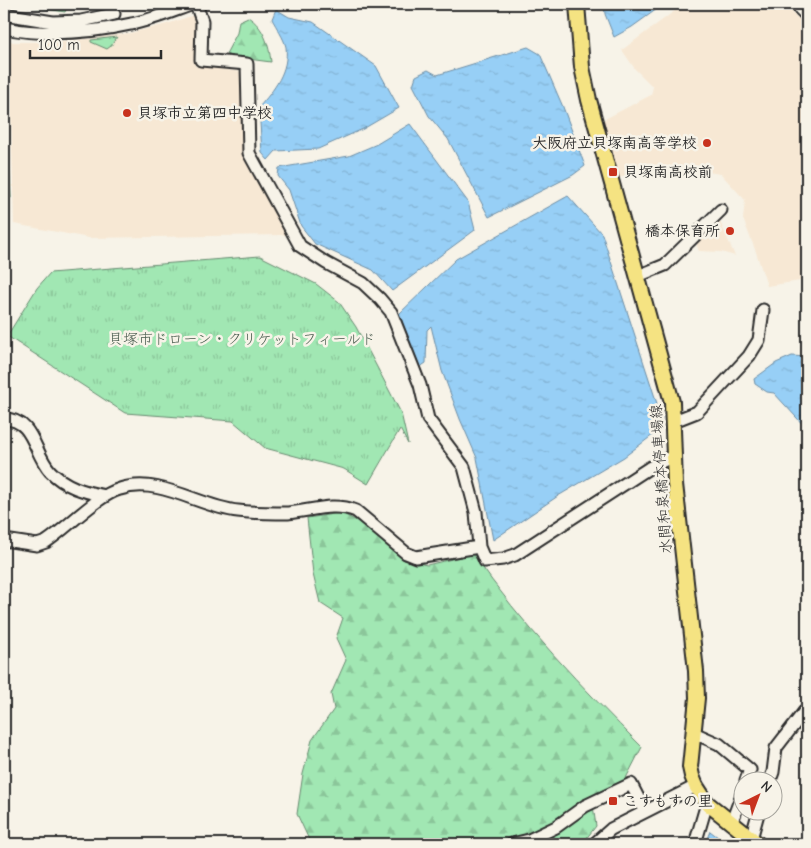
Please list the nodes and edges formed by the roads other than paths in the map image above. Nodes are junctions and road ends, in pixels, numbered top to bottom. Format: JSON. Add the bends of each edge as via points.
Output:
{"nodes":[{"id":1,"x":195,"y":4,"type":"edge"},
{"id":2,"x":577,"y":4,"type":"edge"},
{"id":3,"x":800,"y":4,"type":"edge"},
{"id":4,"x":4,"y":14,"type":"edge"},
{"id":5,"x":114,"y":14,"type":"dead end"},
{"id":6,"x":807,"y":14,"type":"edge"},
{"id":7,"x":77,"y":27,"type":"junction"},
{"id":8,"x":4,"y":28,"type":"edge"},
{"id":9,"x":721,"y":210,"type":"dead end"},
{"id":10,"x":638,"y":276,"type":"junction"},
{"id":11,"x":763,"y":310,"type":"dead end"},
{"id":12,"x":4,"y":420,"type":"edge"},
{"id":13,"x":674,"y":421,"type":"junction"},
{"id":14,"x":675,"y":455,"type":"junction"},
{"id":15,"x":106,"y":496,"type":"junction"},
{"id":16,"x":4,"y":540,"type":"edge"},
{"id":17,"x":480,"y":547,"type":"junction"},
{"id":18,"x":807,"y":708,"type":"edge"},
{"id":19,"x":694,"y":733,"type":"junction"},
{"id":20,"x":750,"y":770,"type":"edge"},
{"id":21,"x":773,"y":770,"type":"edge"},
{"id":22,"x":696,"y":786,"type":"junction"},
{"id":23,"x":707,"y":803,"type":"junction"},
{"id":24,"x":645,"y":811,"type":"junction"},
{"id":25,"x":734,"y":816,"type":"edge"},
{"id":26,"x":757,"y":820,"type":"edge"},
{"id":27,"x":731,"y":824,"type":"junction"},
{"id":28,"x":754,"y":842,"type":"edge"},
{"id":29,"x":512,"y":844,"type":"edge"},
{"id":30,"x":594,"y":844,"type":"edge"},
{"id":31,"x":696,"y":844,"type":"edge"}],
"edges":[{"from":1,"to":7,"type":"street","via":[[132,24]]},
{"from":1,"to":17,"type":"street","via":[[202,21],[201,60],[247,64],[249,153],[300,246],[363,283],[391,312],[420,385],[428,419],[464,467],[476,512]]},
{"from":2,"to":10,"type":"main road","name":"水間和泉橋本停車場線","via":[[587,93]]},
{"from":3,"to":6,"type":"street","via":[[800,9]]},
{"from":4,"to":7,"type":"street"},
{"from":5,"to":7,"type":"street"},
{"from":7,"to":8,"type":"street","via":[[50,32]]},
{"from":9,"to":10,"type":"street","via":[[665,265]]},
{"from":10,"to":13,"type":"main road","name":"水間和泉橋本停車場線","via":[[670,390]]},
{"from":11,"to":13,"type":"street","via":[[759,340],[749,356],[697,412]]},
{"from":12,"to":15,"type":"street","via":[[13,419],[27,428],[41,459],[63,481],[78,490]]},
{"from":13,"to":14,"type":"main road","name":"水間和泉橋本停車場線"},
{"from":14,"to":17,"type":"street","via":[[649,468],[515,554],[485,561]]},
{"from":14,"to":19,"type":"main road","name":"水間和泉橋本停車場線","via":[[675,484],[696,671]]},
{"from":15,"to":16,"type":"street","via":[[46,542]]},
{"from":15,"to":17,"type":"street","via":[[120,488],[152,486],[239,512],[346,507],[356,511],[406,553],[416,557]]},
{"from":18,"to":21,"type":"street","via":[[776,748]]},
{"from":19,"to":20,"type":"street","via":[[719,744]]},
{"from":19,"to":22,"type":"main road","name":"水間和泉橋本停車場線","via":[[690,767]]},
{"from":22,"to":23,"type":"main road","name":"水間和泉橋本停車場線"},
{"from":22,"to":24,"type":"street"},
{"from":23,"to":27,"type":"main road","name":"水間和泉橋本停車場線"},
{"from":23,"to":31,"type":"street"},
{"from":24,"to":29,"type":"street","via":[[631,784],[585,806],[556,827]]},
{"from":24,"to":30,"type":"street","via":[[611,829]]},
{"from":25,"to":27,"type":"street"},
{"from":26,"to":28,"type":"street"},
{"from":27,"to":28,"type":"main road","name":"水間和泉橋本停車場線"}]}
